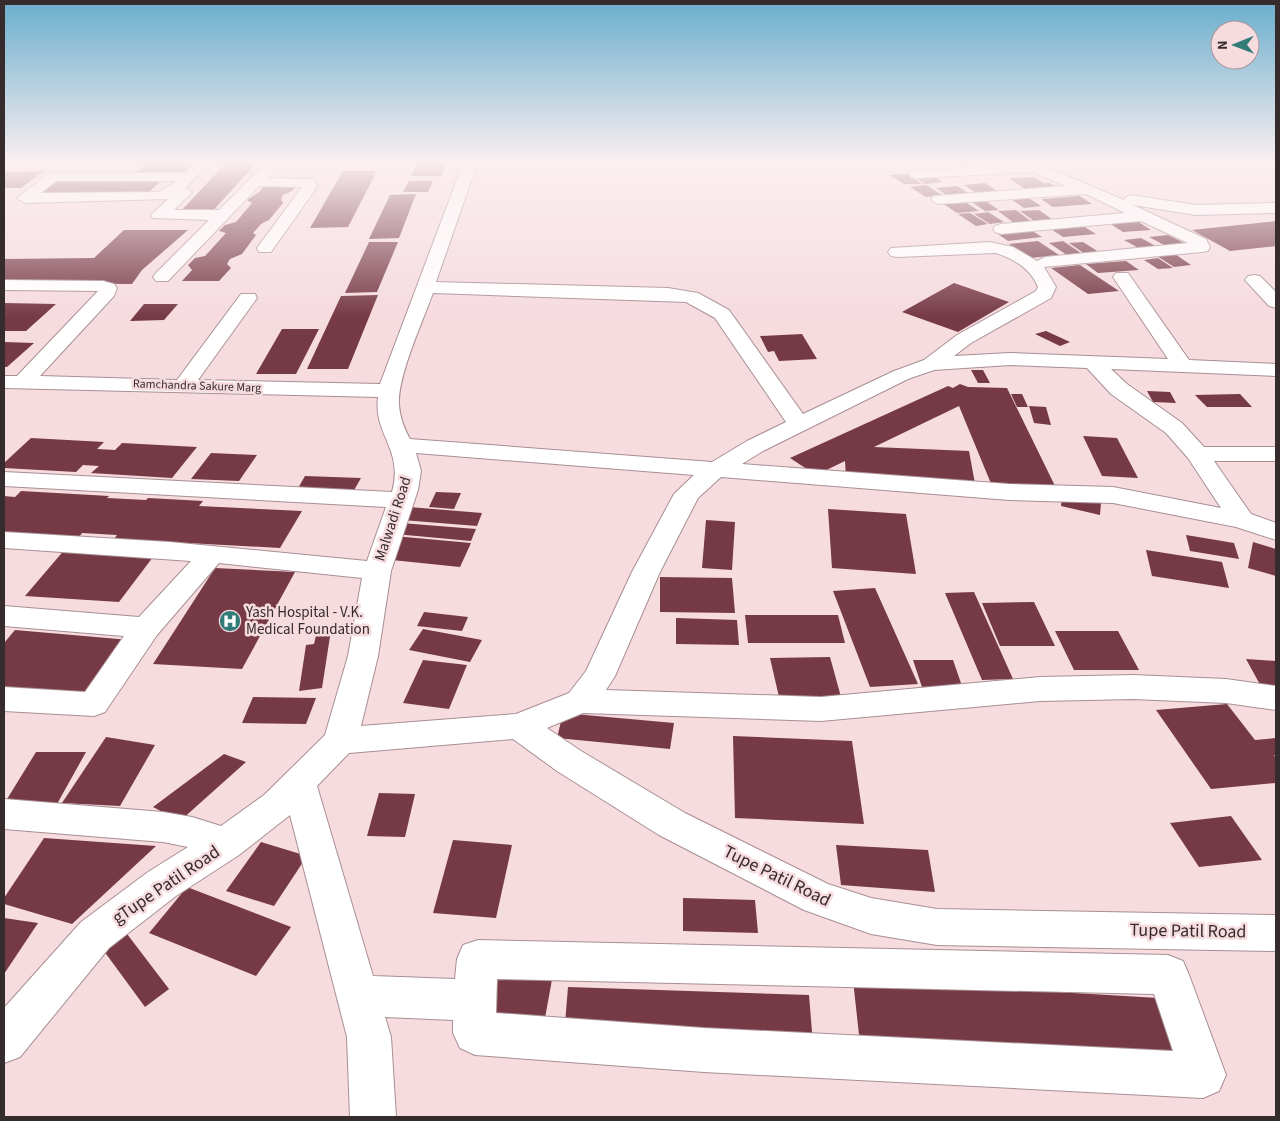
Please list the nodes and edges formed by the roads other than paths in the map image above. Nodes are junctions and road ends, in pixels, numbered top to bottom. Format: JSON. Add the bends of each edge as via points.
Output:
{"nodes":[{"id":1,"x":161,"y":213,"type":"edge"},
{"id":2,"x":291,"y":213,"type":"edge"},
{"id":3,"x":451,"y":213,"type":"edge"},
{"id":4,"x":1137,"y":213,"type":"edge"},
{"id":5,"x":223,"y":215,"type":"joint"},
{"id":6,"x":1142,"y":216,"type":"junction"},
{"id":7,"x":1001,"y":229,"type":"dead end"},
{"id":8,"x":265,"y":248,"type":"dead end"},
{"id":9,"x":897,"y":252,"type":"dead end"},
{"id":10,"x":1045,"y":262,"type":"dead end"},
{"id":11,"x":162,"y":277,"type":"dead end"},
{"id":12,"x":1122,"y":277,"type":"dead end"},
{"id":13,"x":1254,"y":280,"type":"dead end"},
{"id":14,"x":4,"y":285,"type":"edge"},
{"id":15,"x":425,"y":286,"type":"junction"},
{"id":16,"x":248,"y":298,"type":"dead end"},
{"id":17,"x":1276,"y":302,"type":"edge"},
{"id":18,"x":1092,"y":362,"type":"junction"},
{"id":19,"x":931,"y":364,"type":"junction"},
{"id":20,"x":1182,"y":365,"type":"junction"},
{"id":21,"x":1276,"y":370,"type":"edge"},
{"id":22,"x":14,"y":382,"type":"edge"},
{"id":23,"x":184,"y":385,"type":"junction"},
{"id":24,"x":390,"y":391,"type":"junction"},
{"id":25,"x":800,"y":424,"type":"junction"},
{"id":26,"x":402,"y":445,"type":"junction"},
{"id":27,"x":1197,"y":454,"type":"junction"},
{"id":28,"x":1276,"y":454,"type":"edge"},
{"id":29,"x":715,"y":470,"type":"junction"},
{"id":30,"x":4,"y":479,"type":"edge"},
{"id":31,"x":401,"y":500,"type":"junction"},
{"id":32,"x":1242,"y":520,"type":"junction"},
{"id":33,"x":1276,"y":532,"type":"edge"},
{"id":34,"x":4,"y":540,"type":"edge"},
{"id":35,"x":211,"y":555,"type":"junction"},
{"id":36,"x":377,"y":571,"type":"junction"},
{"id":37,"x":4,"y":616,"type":"edge"},
{"id":38,"x":146,"y":628,"type":"junction"},
{"id":39,"x":1276,"y":698,"type":"edge"},
{"id":40,"x":4,"y":700,"type":"edge"},
{"id":41,"x":580,"y":701,"type":"junction"},
{"id":42,"x":519,"y":726,"type":"junction"},
{"id":43,"x":340,"y":741,"type":"junction"},
{"id":44,"x":299,"y":784,"type":"junction"},
{"id":45,"x":4,"y":814,"type":"edge"},
{"id":46,"x":226,"y":844,"type":"junction"},
{"id":47,"x":1276,"y":932,"type":"edge"},
{"id":48,"x":357,"y":996,"type":"junction"},
{"id":49,"x":474,"y":1000,"type":"junction"},
{"id":50,"x":4,"y":1041,"type":"edge"},
{"id":51,"x":373,"y":1117,"type":"edge"}],
"edges":[{"from":1,"to":5,"type":"street","via":[[159,215]]},
{"from":2,"to":8,"type":"street"},
{"from":3,"to":15,"type":"street","name":"Malwadi Road"},
{"from":4,"to":6,"type":"street"},
{"from":5,"to":11,"type":"street"},
{"from":6,"to":7,"type":"street"},
{"from":6,"to":10,"type":"street","via":[[1202,247]]},
{"from":9,"to":19,"type":"street","via":[[1005,249],[1033,266],[1045,279],[1047,287],[1044,294],[964,339]]},
{"from":12,"to":20,"type":"street"},
{"from":13,"to":17,"type":"street"},
{"from":14,"to":22,"type":"street","via":[[108,288],[108,292]]},
{"from":15,"to":24,"type":"street","name":"Malwadi Road"},
{"from":15,"to":25,"type":"street","via":[[691,297],[722,314]]},
{"from":16,"to":23,"type":"street"},
{"from":18,"to":19,"type":"street","via":[[1010,358]]},
{"from":18,"to":20,"type":"street"},
{"from":18,"to":27,"type":"street","via":[[1119,389],[1174,428]]},
{"from":19,"to":25,"type":"street"},
{"from":20,"to":21,"type":"street"},
{"from":22,"to":23,"type":"street","name":"Ramchandra Sakure Marg"},
{"from":23,"to":24,"type":"street","name":"Ramchandra Sakure Marg"},
{"from":24,"to":26,"type":"street","name":"Malwadi Road","via":[[391,424]]},
{"from":25,"to":29,"type":"street"},
{"from":26,"to":29,"type":"street"},
{"from":26,"to":31,"type":"street","name":"Malwadi Road","via":[[409,471]]},
{"from":27,"to":28,"type":"street"},
{"from":27,"to":32,"type":"street"},
{"from":29,"to":32,"type":"street","via":[[1009,492],[1113,495]]},
{"from":29,"to":41,"type":"street","via":[[687,494],[646,572],[599,676]]},
{"from":30,"to":31,"type":"street"},
{"from":31,"to":36,"type":"street","name":"Malwadi Road"},
{"from":32,"to":33,"type":"street"},
{"from":34,"to":35,"type":"street"},
{"from":35,"to":36,"type":"street"},
{"from":35,"to":38,"type":"street"},
{"from":36,"to":43,"type":"street","name":"Malwadi Road","via":[[364,656]]},
{"from":37,"to":38,"type":"street"},
{"from":38,"to":40,"type":"street","via":[[94,704]]},
{"from":39,"to":41,"type":"street","via":[[1226,691],[1133,687],[1040,689],[821,709]]},
{"from":41,"to":42,"type":"street"},
{"from":42,"to":43,"type":"street"},
{"from":42,"to":47,"type":"street","name":"Tupe Patil Road","via":[[569,761],[672,824],[818,898],[871,916],[937,927]]},
{"from":43,"to":44,"type":"street","name":"gTupe Patil Road"},
{"from":44,"to":46,"type":"street","name":"gTupe Patil Road"},
{"from":44,"to":48,"type":"street"},
{"from":45,"to":46,"type":"street","via":[[163,827],[192,832]]},
{"from":46,"to":50,"type":"street","name":"gTupe Patil Road","via":[[162,884],[95,935]]},
{"from":48,"to":49,"type":"street"},
{"from":48,"to":51,"type":"street","via":[[369,1038]]},
{"from":49,"to":49,"type":"street","via":[[478,958],[1168,975],[1203,1074],[704,1050],[475,1034]]}]}
